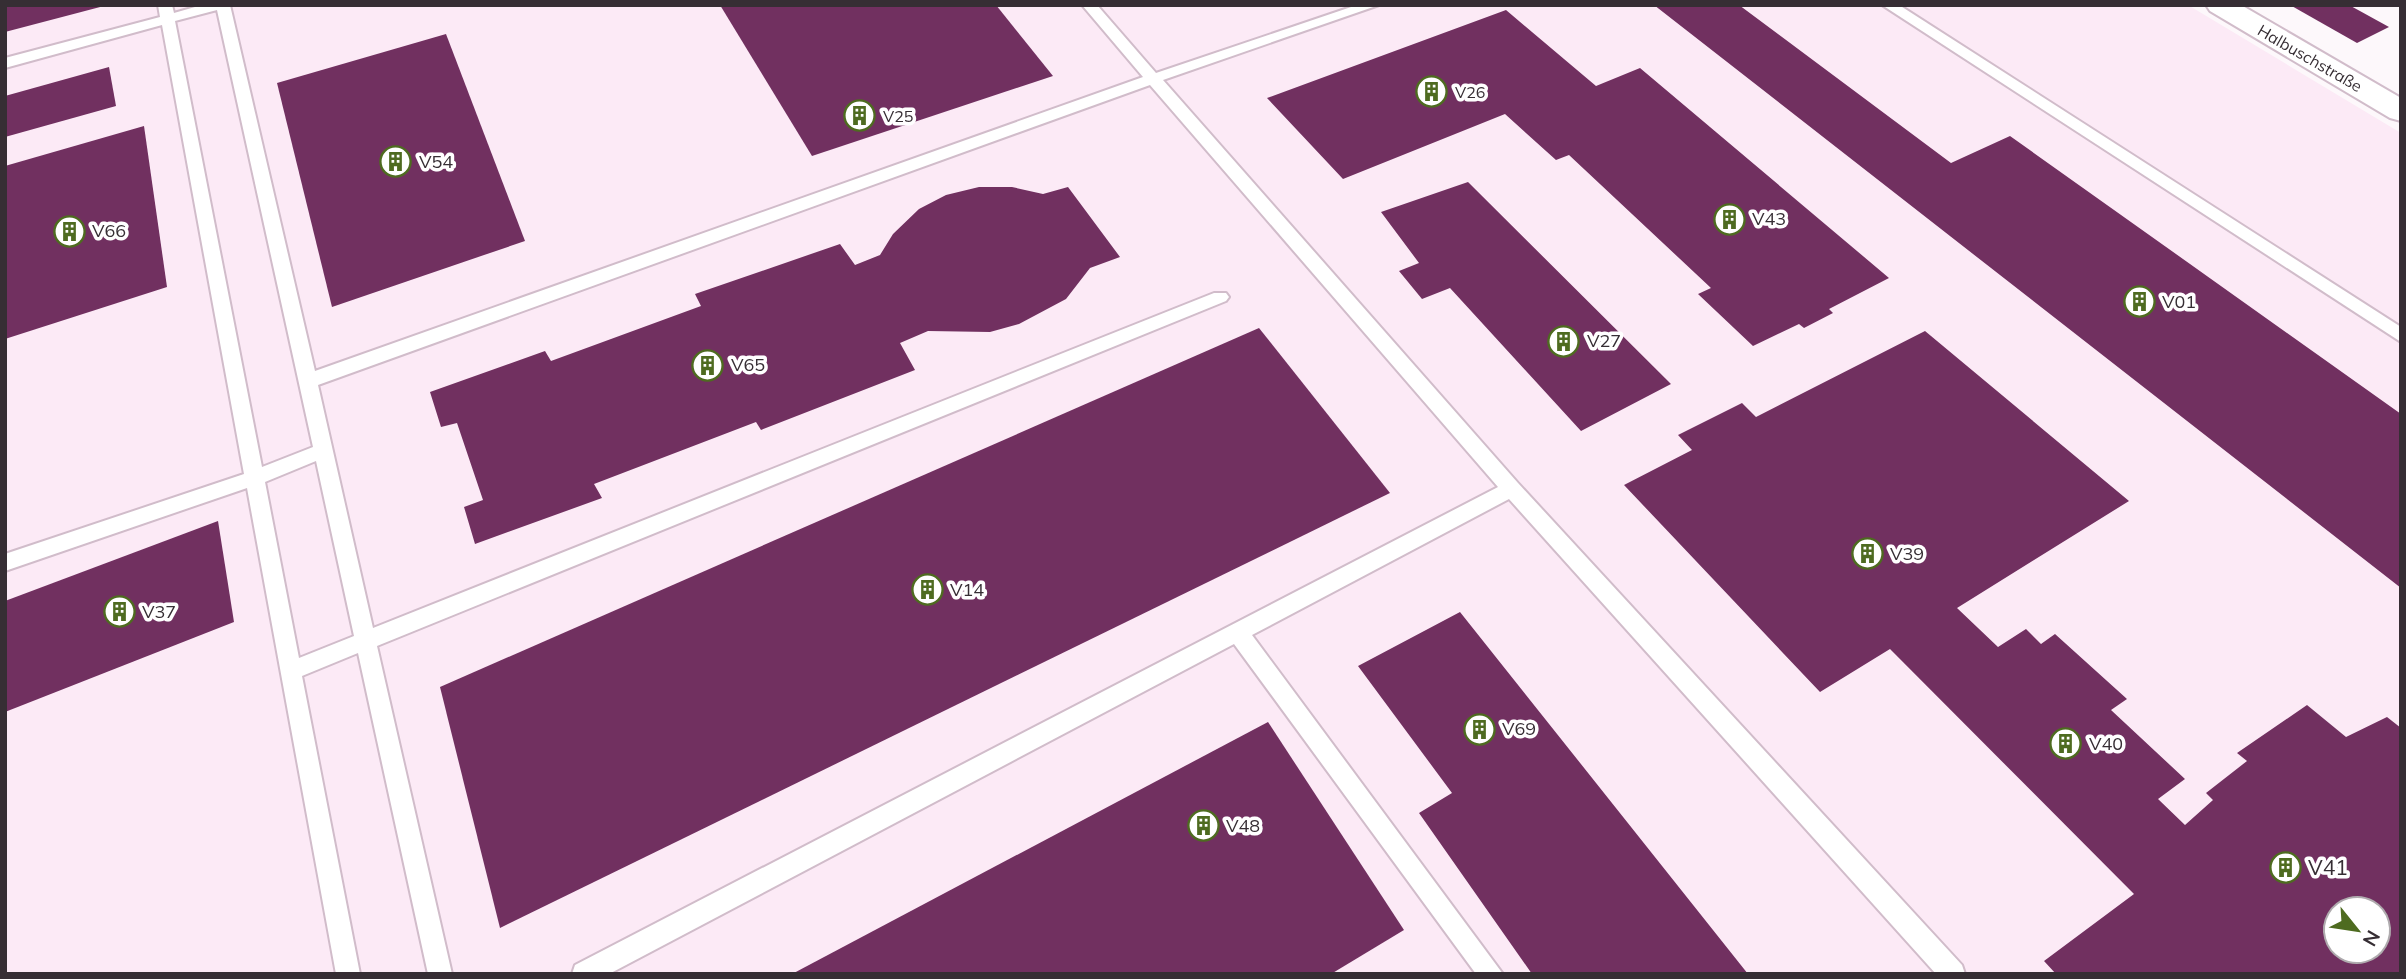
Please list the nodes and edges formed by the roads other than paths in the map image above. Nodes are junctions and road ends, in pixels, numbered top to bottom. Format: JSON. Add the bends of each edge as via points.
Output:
{"nodes":[{"id":1,"x":221,"y":5,"type":"edge"},
{"id":2,"x":1089,"y":5,"type":"edge"},
{"id":3,"x":1372,"y":5,"type":"edge"},
{"id":4,"x":1889,"y":5,"type":"edge"},
{"id":5,"x":2220,"y":5,"type":"edge"},
{"id":6,"x":166,"y":12,"type":"edge"},
{"id":7,"x":5,"y":63,"type":"edge"},
{"id":8,"x":1155,"y":78,"type":"junction"},
{"id":9,"x":2401,"y":111,"type":"edge"},
{"id":10,"x":1220,"y":297,"type":"dead end"},
{"id":11,"x":2401,"y":336,"type":"edge"},
{"id":12,"x":308,"y":381,"type":"junction"},
{"id":13,"x":323,"y":451,"type":"junction"},
{"id":14,"x":254,"y":478,"type":"junction"},
{"id":15,"x":1511,"y":489,"type":"junction"},
{"id":16,"x":5,"y":562,"type":"edge"},
{"id":17,"x":1237,"y":631,"type":"junction"},
{"id":18,"x":367,"y":642,"type":"junction"},
{"id":19,"x":291,"y":671,"type":"junction"},
{"id":20,"x":348,"y":974,"type":"edge"},
{"id":21,"x":440,"y":974,"type":"edge"},
{"id":22,"x":584,"y":974,"type":"edge"},
{"id":23,"x":1491,"y":974,"type":"edge"},
{"id":24,"x":1953,"y":974,"type":"edge"}],
"edges":[{"from":1,"to":6,"type":"lane"},
{"from":1,"to":12,"type":"lane"},
{"from":2,"to":8,"type":"lane"},
{"from":3,"to":8,"type":"lane"},
{"from":4,"to":11,"type":"lane"},
{"from":5,"to":9,"type":"street","name":"Halbuschstraße"},
{"from":6,"to":7,"type":"lane"},
{"from":6,"to":14,"type":"lane"},
{"from":8,"to":12,"type":"lane"},
{"from":8,"to":15,"type":"lane"},
{"from":10,"to":18,"type":"lane"},
{"from":12,"to":13,"type":"lane"},
{"from":13,"to":14,"type":"lane"},
{"from":13,"to":18,"type":"lane"},
{"from":14,"to":16,"type":"lane"},
{"from":14,"to":19,"type":"lane"},
{"from":15,"to":17,"type":"lane"},
{"from":15,"to":24,"type":"lane"},
{"from":17,"to":22,"type":"lane"},
{"from":17,"to":23,"type":"lane"},
{"from":18,"to":19,"type":"lane"},
{"from":18,"to":21,"type":"lane"},
{"from":19,"to":20,"type":"lane"}]}
